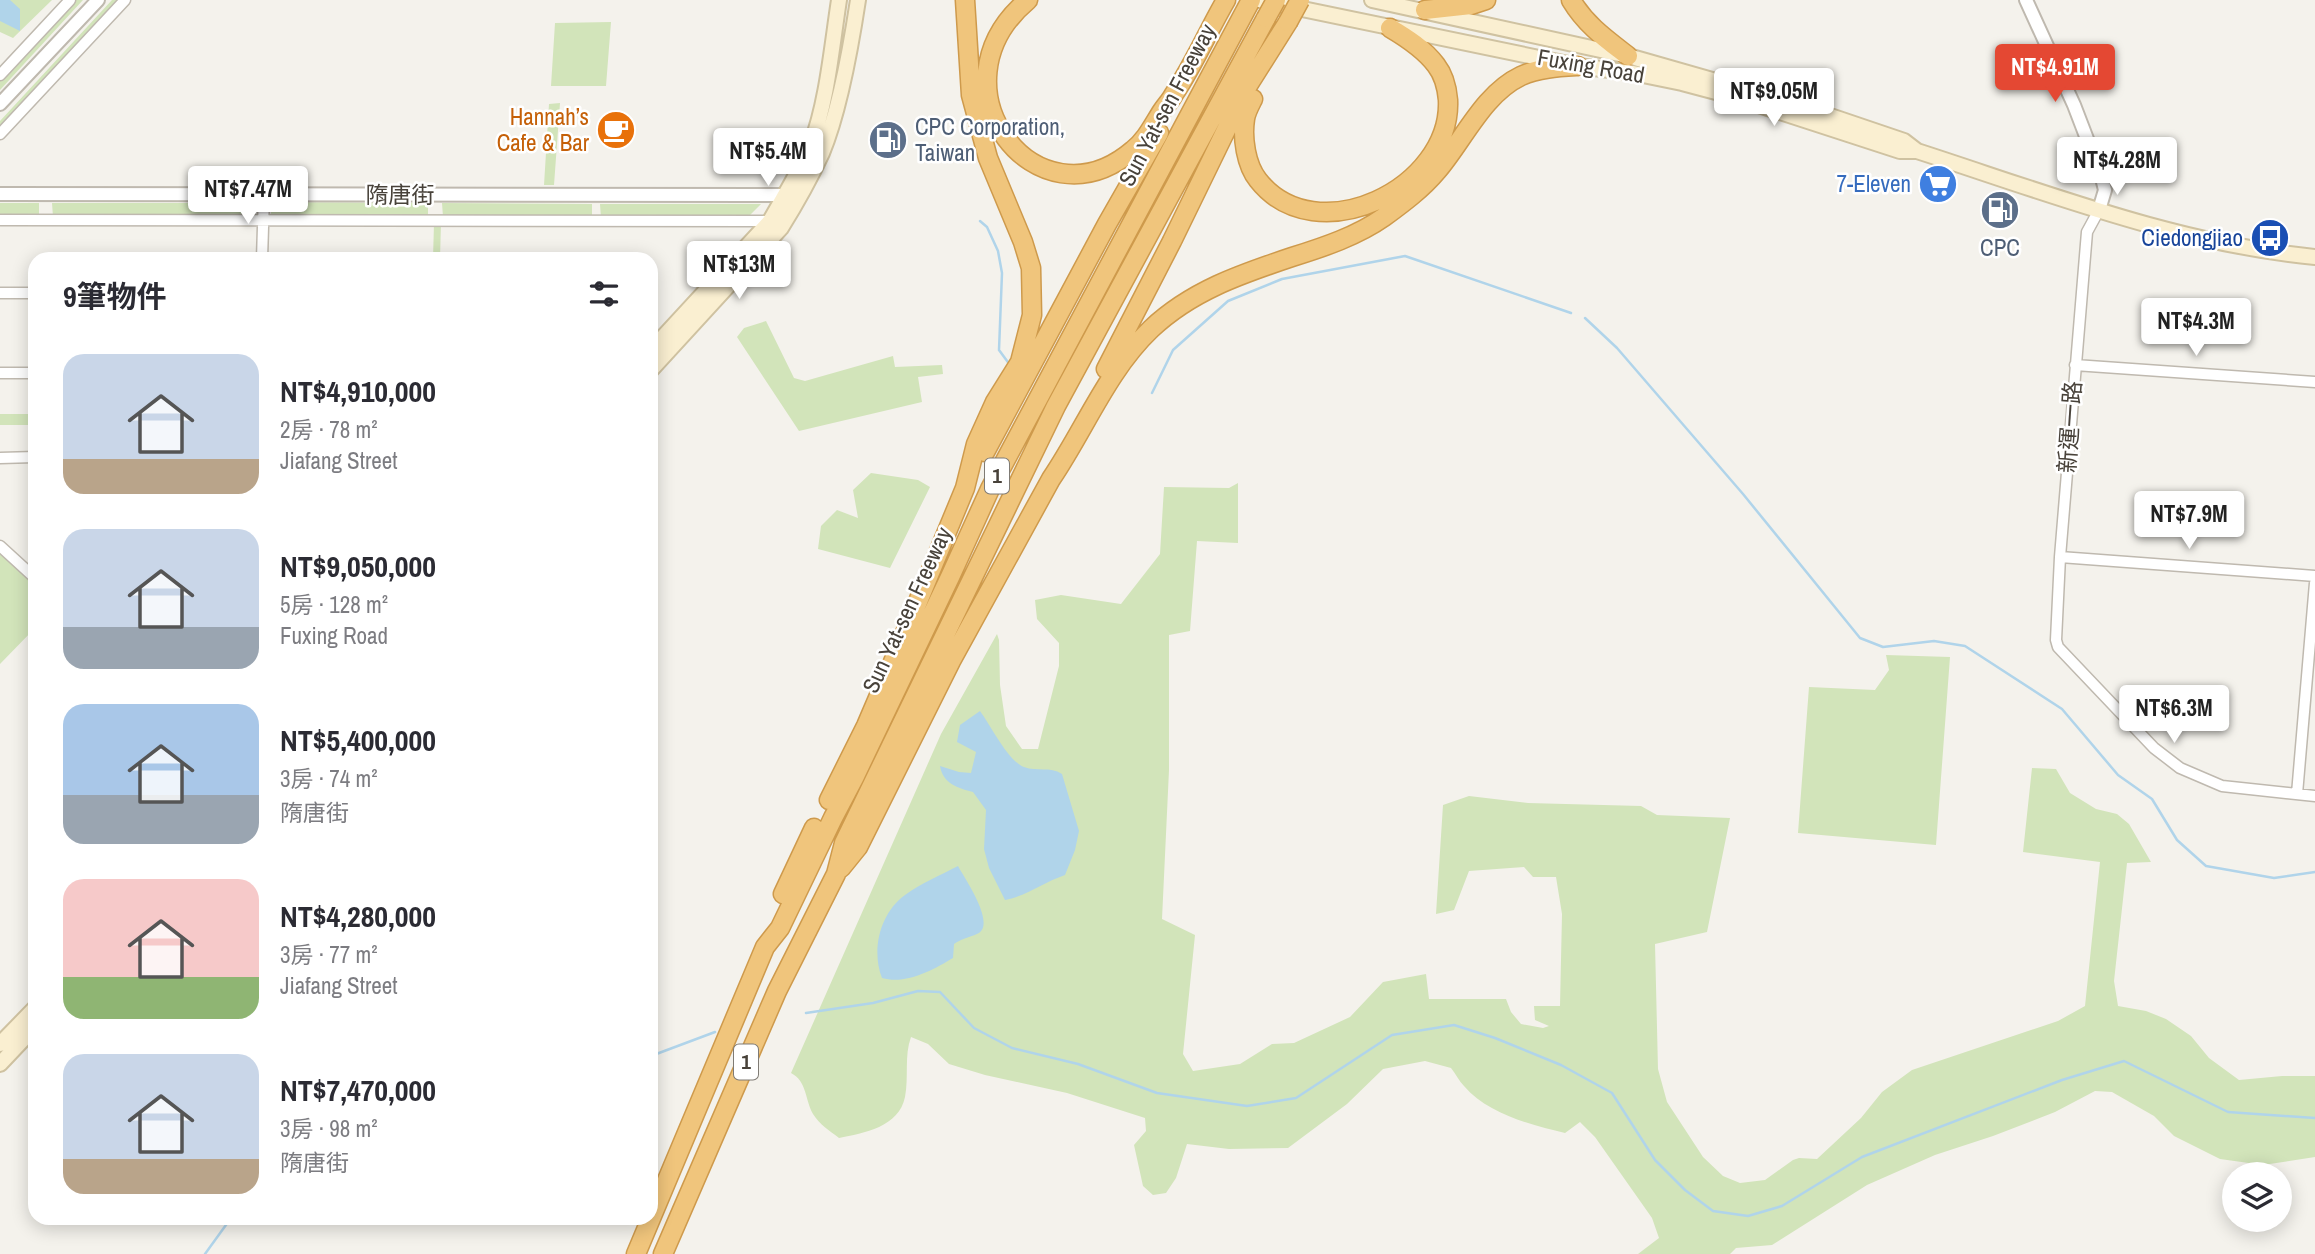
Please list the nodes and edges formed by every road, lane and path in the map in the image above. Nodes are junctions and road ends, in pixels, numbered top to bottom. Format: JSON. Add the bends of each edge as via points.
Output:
{"nodes":[{"id":1,"x":70,"y":0,"type":"edge"},
{"id":2,"x":98,"y":0,"type":"edge"},
{"id":3,"x":125,"y":0,"type":"edge"},
{"id":4,"x":839,"y":0,"type":"edge"},
{"id":5,"x":858,"y":0,"type":"edge"},
{"id":6,"x":965,"y":0,"type":"edge"},
{"id":7,"x":1028,"y":0,"type":"edge"},
{"id":8,"x":1259,"y":0,"type":"edge"},
{"id":9,"x":1276,"y":0,"type":"edge"},
{"id":10,"x":1300,"y":0,"type":"edge"},
{"id":11,"x":1372,"y":0,"type":"edge"},
{"id":12,"x":1486,"y":0,"type":"edge"},
{"id":13,"x":1571,"y":0,"type":"edge"},
{"id":14,"x":2026,"y":0,"type":"edge"},
{"id":15,"x":1224,"y":4,"type":"edge"},
{"id":16,"x":1247,"y":6,"type":"edge"},
{"id":17,"x":1425,"y":10,"type":"junction"},
{"id":18,"x":1390,"y":28,"type":"junction"},
{"id":19,"x":1271,"y":50,"type":"junction"},
{"id":20,"x":1628,"y":56,"type":"junction"},
{"id":21,"x":1578,"y":66,"type":"junction"},
{"id":22,"x":0,"y":75,"type":"edge"},
{"id":23,"x":1174,"y":94,"type":"junction"},
{"id":24,"x":0,"y":104,"type":"edge"},
{"id":25,"x":0,"y":134,"type":"edge"},
{"id":26,"x":1917,"y":150,"type":"junction"},
{"id":27,"x":0,"y":194,"type":"edge"},
{"id":28,"x":264,"y":195,"type":"junction"},
{"id":29,"x":784,"y":195,"type":"junction"},
{"id":30,"x":796,"y":206,"type":"junction"},
{"id":31,"x":2099,"y":210,"type":"junction"},
{"id":32,"x":0,"y":220,"type":"edge"},
{"id":33,"x":263,"y":220,"type":"junction"},
{"id":34,"x":770,"y":221,"type":"junction"},
{"id":35,"x":786,"y":221,"type":"junction"},
{"id":36,"x":262,"y":252,"type":"edge"},
{"id":37,"x":2315,"y":257,"type":"edge"},
{"id":38,"x":0,"y":293,"type":"edge"},
{"id":39,"x":28,"y":293,"type":"edge"},
{"id":40,"x":696,"y":312,"type":"junction"},
{"id":41,"x":658,"y":344,"type":"edge"},
{"id":42,"x":658,"y":361,"type":"edge"},
{"id":43,"x":2075,"y":365,"type":"junction"},
{"id":44,"x":0,"y":373,"type":"edge"},
{"id":45,"x":28,"y":373,"type":"edge"},
{"id":46,"x":2315,"y":382,"type":"edge"},
{"id":47,"x":28,"y":457,"type":"edge"},
{"id":48,"x":0,"y":458,"type":"edge"},
{"id":49,"x":1051,"y":479,"type":"junction"},
{"id":50,"x":965,"y":488,"type":"junction"},
{"id":51,"x":0,"y":546,"type":"edge"},
{"id":52,"x":2060,"y":557,"type":"junction"},
{"id":53,"x":28,"y":572,"type":"edge"},
{"id":54,"x":2315,"y":576,"type":"edge"},
{"id":55,"x":2315,"y":583,"type":"edge"},
{"id":56,"x":2297,"y":794,"type":"junction"},
{"id":57,"x":2315,"y":796,"type":"edge"},
{"id":58,"x":836,"y":874,"type":"junction"},
{"id":59,"x":765,"y":947,"type":"junction"},
{"id":60,"x":28,"y":1015,"type":"edge"},
{"id":61,"x":28,"y":1034,"type":"edge"},
{"id":62,"x":0,"y":1044,"type":"edge"},
{"id":63,"x":0,"y":1062,"type":"edge"},
{"id":64,"x":658,"y":1202,"type":"edge"},
{"id":65,"x":648,"y":1225,"type":"edge"},
{"id":66,"x":636,"y":1254,"type":"edge"},
{"id":67,"x":663,"y":1254,"type":"edge"}],
"edges":[{"from":1,"to":22,"type":"street"},
{"from":2,"to":24,"type":"street"},
{"from":3,"to":25,"type":"street"},
{"from":4,"to":29,"type":"main road","via":[[821,109],[811,144]]},
{"from":5,"to":30,"type":"main road","via":[[823,151]]},
{"from":6,"to":50,"type":"highway","via":[[971,95],[978,128],[1023,242],[1033,294],[1020,362],[976,444]]},
{"from":7,"to":23,"type":"highway","via":[[995,45],[987,90],[1000,131],[1024,158],[1059,172],[1099,170],[1135,149]]},
{"from":8,"to":18,"type":"main road","name":"Fuxing Road"},
{"from":9,"to":58,"type":"highway","name":"Sun Yat-sen Freeway","number":"1","bridge":true,"via":[[1056,406],[844,843]]},
{"from":10,"to":19,"type":"highway","bridge":true},
{"from":11,"to":17,"type":"main road","name":"Fuxing Road"},
{"from":12,"to":17,"type":"highway"},
{"from":13,"to":20,"type":"highway","via":[[1593,30]]},
{"from":14,"to":31,"type":"street","via":[[2102,178],[2105,190]]},
{"from":15,"to":23,"type":"highway"},
{"from":16,"to":59,"type":"highway","name":"Sun Yat-sen Freeway","number":"1","via":[[990,489],[854,778],[780,928]]},
{"from":17,"to":20,"type":"main road","name":"Fuxing Road"},
{"from":18,"to":19,"type":"highway","via":[[1437,66],[1447,89],[1448,117],[1429,161],[1413,177],[1391,193],[1338,212],[1290,207],[1270,195],[1253,174],[1245,147],[1245,119]]},
{"from":18,"to":21,"type":"main road","name":"Fuxing Road"},
{"from":19,"to":49,"type":"highway","via":[[1247,87]]},
{"from":20,"to":26,"type":"main road","name":"Fuxing Road","via":[[1786,101],[1904,141]]},
{"from":21,"to":26,"type":"main road","name":"Fuxing Road","via":[[1682,83],[1900,151]]},
{"from":21,"to":49,"type":"highway","via":[[1521,76],[1500,90],[1435,173],[1358,233],[1219,283],[1171,312],[1106,384]]},
{"from":23,"to":50,"type":"highway","via":[[1156,140]]},
{"from":26,"to":31,"type":"main road","name":"Fuxing Road"},
{"from":27,"to":28,"type":"street","name":"隋唐街"},
{"from":28,"to":29,"type":"street","name":"隋唐街"},
{"from":28,"to":33,"type":"street"},
{"from":29,"to":30,"type":"street"},
{"from":29,"to":34,"type":"main road"},
{"from":30,"to":35,"type":"main road"},
{"from":31,"to":37,"type":"main road","name":"Fuxing Road","via":[[2182,234]]},
{"from":31,"to":43,"type":"street","name":"新運一路","via":[[2087,232]]},
{"from":32,"to":33,"type":"street","name":"隋唐街"},
{"from":33,"to":34,"type":"street","name":"隋唐街"},
{"from":33,"to":36,"type":"street"},
{"from":34,"to":35,"type":"street","name":"隋唐街"},
{"from":34,"to":40,"type":"main road"},
{"from":35,"to":40,"type":"main road"},
{"from":38,"to":39,"type":"street"},
{"from":40,"to":41,"type":"main road"},
{"from":40,"to":42,"type":"main road"},
{"from":43,"to":46,"type":"street"},
{"from":43,"to":52,"type":"street","name":"新運一路"},
{"from":44,"to":45,"type":"street"},
{"from":47,"to":48,"type":"street"},
{"from":49,"to":58,"type":"highway","via":[[951,661],[858,848]]},
{"from":50,"to":59,"type":"highway","via":[[866,726],[769,924]]},
{"from":51,"to":53,"type":"street"},
{"from":52,"to":54,"type":"street"},
{"from":52,"to":56,"type":"street","name":"新運一路","via":[[2058,647],[2154,748],[2180,768],[2222,786]]},
{"from":55,"to":56,"type":"street"},
{"from":56,"to":57,"type":"street"},
{"from":58,"to":67,"type":"highway","name":"Sun Yat-sen Freeway","number":"1","via":[[777,991]]},
{"from":59,"to":64,"type":"highway","name":"Sun Yat-sen Freeway","number":"1"},
{"from":60,"to":62,"type":"main road"},
{"from":61,"to":63,"type":"main road"},
{"from":65,"to":66,"type":"highway","name":"Sun Yat-sen Freeway","number":"1"}]}
